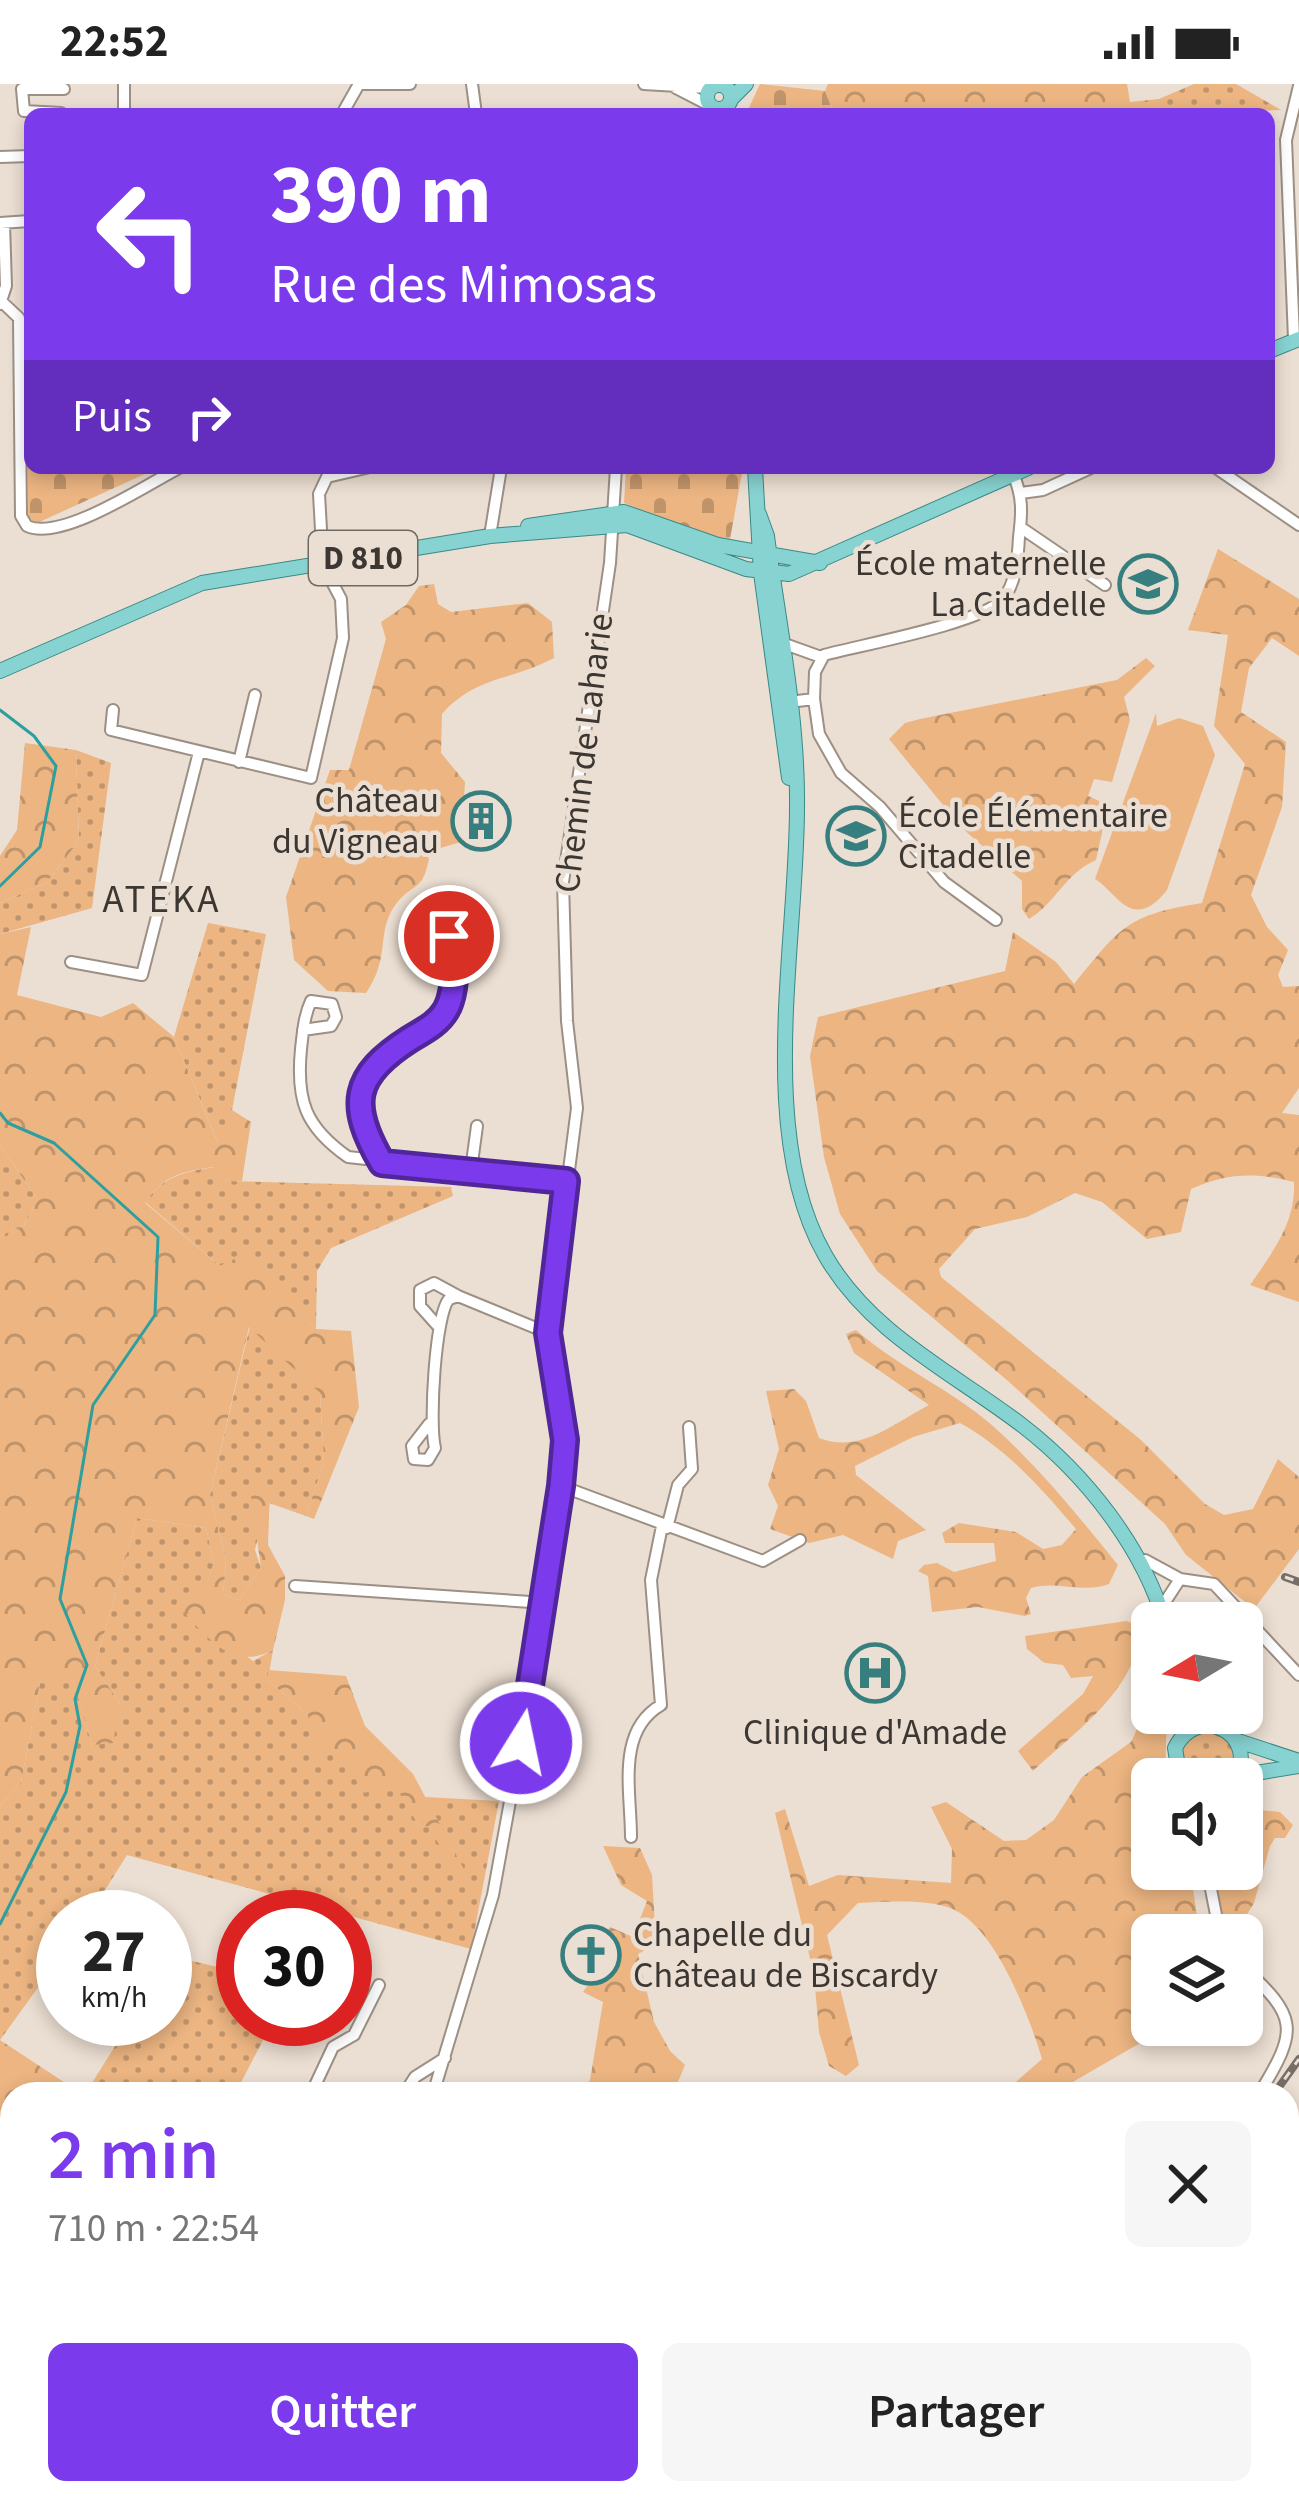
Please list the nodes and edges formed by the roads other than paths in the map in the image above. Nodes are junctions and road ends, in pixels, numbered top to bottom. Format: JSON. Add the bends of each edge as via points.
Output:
{"nodes":[{"id":1,"x":361,"y":84,"type":"edge"},
{"id":2,"x":410,"y":84,"type":"edge"},
{"id":3,"x":644,"y":84,"type":"edge"},
{"id":4,"x":746,"y":84,"type":"edge"},
{"id":5,"x":64,"y":86,"type":"edge"},
{"id":6,"x":1299,"y":86,"type":"edge"},
{"id":7,"x":721,"y":95,"type":"edge"},
{"id":8,"x":24,"y":111,"type":"edge"},
{"id":9,"x":2,"y":223,"type":"edge"},
{"id":10,"x":1,"y":303,"type":"edge"},
{"id":11,"x":1297,"y":339,"type":"edge"},
{"id":12,"x":167,"y":474,"type":"edge"},
{"id":13,"x":333,"y":474,"type":"edge"},
{"id":14,"x":500,"y":474,"type":"edge"},
{"id":15,"x":616,"y":474,"type":"edge"},
{"id":16,"x":756,"y":474,"type":"edge"},
{"id":17,"x":1012,"y":474,"type":"joint"},
{"id":18,"x":1074,"y":474,"type":"edge"},
{"id":19,"x":1225,"y":474,"type":"edge"},
{"id":20,"x":1022,"y":493,"type":"junction"},
{"id":21,"x":612,"y":519,"type":"junction"},
{"id":22,"x":1299,"y":526,"type":"edge"},
{"id":23,"x":1020,"y":527,"type":"junction"},
{"id":24,"x":490,"y":536,"type":"junction"},
{"id":25,"x":764,"y":555,"type":"junction"},
{"id":26,"x":820,"y":563,"type":"junction"},
{"id":27,"x":323,"y":565,"type":"junction"},
{"id":28,"x":766,"y":573,"type":"junction"},
{"id":29,"x":1106,"y":585,"type":"dead end"},
{"id":30,"x":782,"y":643,"type":"junction"},
{"id":31,"x":821,"y":657,"type":"junction"},
{"id":32,"x":0,"y":670,"type":"edge"},
{"id":33,"x":255,"y":695,"type":"dead end"},
{"id":34,"x":814,"y":699,"type":"junction"},
{"id":35,"x":785,"y":702,"type":"junction"},
{"id":36,"x":113,"y":710,"type":"dead end"},
{"id":37,"x":824,"y":746,"type":"junction"},
{"id":38,"x":199,"y":752,"type":"junction"},
{"id":39,"x":238,"y":762,"type":"junction"},
{"id":40,"x":797,"y":766,"type":"junction"},
{"id":41,"x":796,"y":837,"type":"junction"},
{"id":42,"x":996,"y":920,"type":"dead end"},
{"id":43,"x":454,"y":961,"type":"dead end"},
{"id":44,"x":71,"y":962,"type":"dead end"},
{"id":45,"x":303,"y":1030,"type":"dead end"},
{"id":46,"x":477,"y":1126,"type":"dead end"},
{"id":47,"x":382,"y":1163,"type":"junction"},
{"id":48,"x":471,"y":1170,"type":"junction"},
{"id":49,"x":566,"y":1181,"type":"junction"},
{"id":50,"x":458,"y":1296,"type":"junction"},
{"id":51,"x":437,"y":1325,"type":"junction"},
{"id":52,"x":548,"y":1333,"type":"junction"},
{"id":53,"x":894,"y":1334,"type":"junction"},
{"id":54,"x":429,"y":1424,"type":"dead end"},
{"id":55,"x":689,"y":1427,"type":"dead end"},
{"id":56,"x":561,"y":1486,"type":"junction"},
{"id":57,"x":664,"y":1527,"type":"junction"},
{"id":58,"x":800,"y":1540,"type":"dead end"},
{"id":59,"x":1145,"y":1560,"type":"junction"},
{"id":60,"x":1180,"y":1579,"type":"junction"},
{"id":61,"x":295,"y":1586,"type":"dead end"},
{"id":62,"x":1157,"y":1602,"type":"edge"},
{"id":63,"x":1165,"y":1602,"type":"joint"},
{"id":64,"x":546,"y":1603,"type":"junction"},
{"id":65,"x":1299,"y":1675,"type":"edge"},
{"id":66,"x":1229,"y":1734,"type":"edge"},
{"id":67,"x":1238,"y":1741,"type":"junction"},
{"id":68,"x":1241,"y":1758,"type":"edge"},
{"id":69,"x":1299,"y":1763,"type":"edge"},
{"id":70,"x":1263,"y":1771,"type":"edge"},
{"id":71,"x":631,"y":1837,"type":"dead end"},
{"id":72,"x":379,"y":1984,"type":"dead end"},
{"id":73,"x":1263,"y":1984,"type":"edge"},
{"id":74,"x":1294,"y":2013,"type":"edge"},
{"id":75,"x":446,"y":2058,"type":"junction"},
{"id":76,"x":419,"y":2075,"type":"junction"},
{"id":77,"x":316,"y":2082,"type":"edge"},
{"id":78,"x":413,"y":2082,"type":"edge"},
{"id":79,"x":433,"y":2082,"type":"edge"},
{"id":80,"x":438,"y":2082,"type":"edge"},
{"id":81,"x":1267,"y":2082,"type":"edge"}],
"edges":[{"from":1,"to":2,"type":"street"},
{"from":3,"to":7,"type":"street"},
{"from":4,"to":7,"type":"main road"},
{"from":5,"to":8,"type":"street","via":[[22,89]]},
{"from":6,"to":11,"type":"street","via":[[1286,140]]},
{"from":9,"to":10,"type":"street"},
{"from":10,"to":12,"type":"street","via":[[19,318],[27,526],[48,531],[73,523]]},
{"from":13,"to":27,"type":"street","via":[[322,484]]},
{"from":14,"to":24,"type":"street"},
{"from":15,"to":21,"type":"street","name":"Chemin de Laharie"},
{"from":16,"to":25,"type":"main road"},
{"from":17,"to":20,"type":"street"},
{"from":17,"to":26,"type":"main road"},
{"from":18,"to":20,"type":"street"},
{"from":19,"to":22,"type":"street"},
{"from":20,"to":23,"type":"street"},
{"from":21,"to":24,"type":"main road","number":"D 810"},
{"from":21,"to":25,"type":"main road","number":"D 810","via":[[640,515]]},
{"from":21,"to":28,"type":"main road"},
{"from":21,"to":49,"type":"street","name":"Chemin de Laharie","via":[[563,882],[577,1108]]},
{"from":23,"to":29,"type":"street"},
{"from":23,"to":31,"type":"street","via":[[1012,580],[999,604]]},
{"from":24,"to":27,"type":"main road","number":"D 810"},
{"from":25,"to":26,"type":"main road"},
{"from":25,"to":28,"type":"main road"},
{"from":26,"to":28,"type":"main road"},
{"from":27,"to":32,"type":"main road","number":"D 810","via":[[179,591]]},
{"from":27,"to":39,"type":"street","via":[[340,599],[343,638],[310,778]]},
{"from":28,"to":30,"type":"main road"},
{"from":28,"to":35,"type":"main road"},
{"from":30,"to":31,"type":"street"},
{"from":30,"to":35,"type":"main road"},
{"from":31,"to":34,"type":"street"},
{"from":33,"to":39,"type":"street"},
{"from":34,"to":35,"type":"street"},
{"from":34,"to":37,"type":"street"},
{"from":35,"to":40,"type":"main road"},
{"from":35,"to":41,"type":"main road"},
{"from":36,"to":38,"type":"street","via":[[111,730]]},
{"from":37,"to":40,"type":"street","via":[[806,750]]},
{"from":37,"to":42,"type":"street","via":[[944,882]]},
{"from":38,"to":39,"type":"street"},
{"from":38,"to":44,"type":"street","via":[[142,975]]},
{"from":40,"to":41,"type":"main road"},
{"from":41,"to":53,"type":"main road","via":[[786,1115],[794,1178],[829,1262]]},
{"from":43,"to":47,"type":"street","via":[[449,1006],[383,1056],[358,1099],[361,1128]]},
{"from":45,"to":47,"type":"street","via":[[302,1112],[348,1157]]},
{"from":46,"to":48,"type":"street"},
{"from":47,"to":48,"type":"street"},
{"from":48,"to":49,"type":"street"},
{"from":49,"to":52,"type":"street","name":"Chemin de Laharie"},
{"from":50,"to":51,"type":"street","via":[[440,1310]]},
{"from":50,"to":51,"type":"street","via":[[434,1283],[420,1290],[420,1306]]},
{"from":50,"to":52,"type":"street"},
{"from":51,"to":54,"type":"street"},
{"from":52,"to":56,"type":"street","name":"Chemin de Laharie","via":[[565,1440]]},
{"from":53,"to":59,"type":"main road","via":[[1050,1437],[1089,1475]]},
{"from":53,"to":62,"type":"main road","via":[[1070,1469],[1122,1536]]},
{"from":55,"to":57,"type":"street","via":[[692,1469]]},
{"from":56,"to":57,"type":"street"},
{"from":56,"to":64,"type":"street","name":"Chemin de Laharie"},
{"from":57,"to":58,"type":"street","via":[[764,1562]]},
{"from":57,"to":71,"type":"street","via":[[651,1580],[662,1705],[631,1737]]},
{"from":59,"to":60,"type":"street"},
{"from":59,"to":63,"type":"main road"},
{"from":60,"to":63,"type":"street"},
{"from":60,"to":65,"type":"street","via":[[1214,1585]]},
{"from":61,"to":64,"type":"street"},
{"from":64,"to":75,"type":"street","name":"Chemin de Laharie","via":[[493,1894]]},
{"from":66,"to":67,"type":"main road"},
{"from":67,"to":68,"type":"main road"},
{"from":67,"to":69,"type":"main road"},
{"from":69,"to":70,"type":"main road"},
{"from":72,"to":77,"type":"street","via":[[354,2035],[333,2048]]},
{"from":73,"to":74,"type":"street"},
{"from":74,"to":81,"type":"street","via":[[1288,2049]]},
{"from":75,"to":76,"type":"street"},
{"from":75,"to":80,"type":"street","name":"Chemin de Laharie"},
{"from":76,"to":78,"type":"street"},
{"from":76,"to":79,"type":"street"}]}
